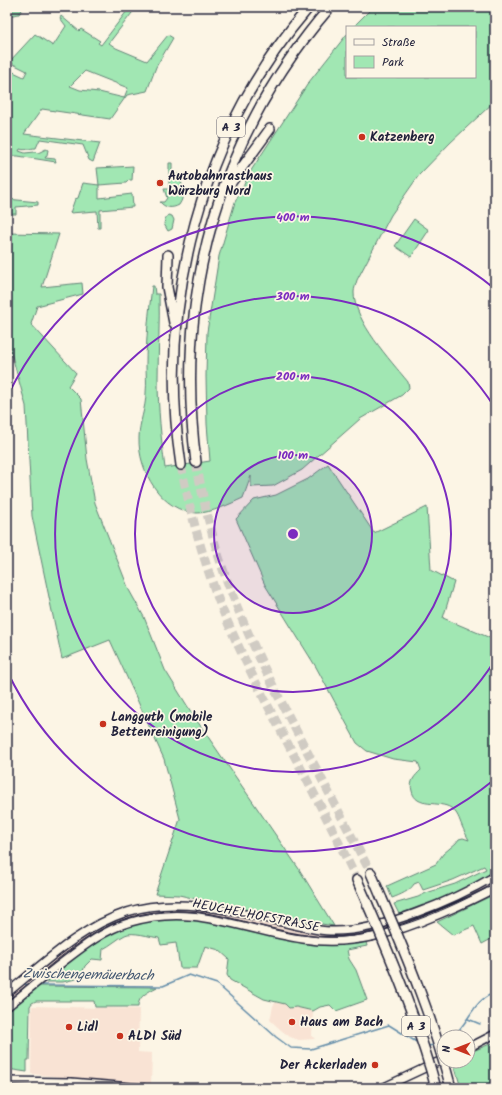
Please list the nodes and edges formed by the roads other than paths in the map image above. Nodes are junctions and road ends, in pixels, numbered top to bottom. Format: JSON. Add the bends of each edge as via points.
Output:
{"nodes":[{"id":1,"x":309,"y":7,"type":"edge"},
{"id":2,"x":330,"y":7,"type":"edge"},
{"id":3,"x":270,"y":129,"type":"dead end"},
{"id":4,"x":220,"y":197,"type":"junction"},
{"id":5,"x":168,"y":255,"type":"dead end"},
{"id":6,"x":176,"y":330,"type":"junction"},
{"id":7,"x":196,"y":462,"type":"tunnel mouth"},
{"id":8,"x":181,"y":464,"type":"tunnel mouth"},
{"id":9,"x":371,"y":873,"type":"tunnel mouth"},
{"id":10,"x":495,"y":876,"type":"edge"},
{"id":11,"x":358,"y":880,"type":"tunnel mouth"},
{"id":12,"x":495,"y":888,"type":"edge"},
{"id":13,"x":8,"y":992,"type":"edge"},
{"id":14,"x":7,"y":1007,"type":"edge"},
{"id":15,"x":495,"y":1034,"type":"edge"},
{"id":16,"x":476,"y":1044,"type":"edge"},
{"id":17,"x":436,"y":1064,"type":"edge"},
{"id":18,"x":7,"y":1079,"type":"edge"},
{"id":19,"x":143,"y":1088,"type":"edge"},
{"id":20,"x":382,"y":1088,"type":"edge"},
{"id":21,"x":436,"y":1088,"type":"edge"},
{"id":22,"x":452,"y":1088,"type":"edge"}],
"edges":[{"from":1,"to":6,"type":"highway","number":"A 3","via":[[259,76],[217,160],[192,236],[179,297]]},
{"from":2,"to":4,"type":"highway","number":"A 3","via":[[308,33],[271,86],[241,143]]},
{"from":3,"to":4,"type":"highway"},
{"from":4,"to":7,"type":"highway","number":"A 3","via":[[202,263],[193,326],[190,397]]},
{"from":5,"to":6,"type":"highway","via":[[167,287]]},
{"from":6,"to":8,"type":"highway","number":"A 3","via":[[175,409]]},
{"from":9,"to":22,"type":"highway","number":"A 3","bridge":true,"via":[[405,952]]},
{"from":10,"to":13,"type":"main road","name":"HEUCHELHOFSTRASSE","via":[[477,887],[414,913],[381,924],[349,930],[315,930],[194,906],[156,906],[128,912],[90,929]]},
{"from":11,"to":21,"type":"highway","number":"A 3","bridge":true,"via":[[394,965]]},
{"from":12,"to":14,"type":"main road","name":"HEUCHELHOFSTRASSE","via":[[418,924],[384,935],[334,942],[280,935],[227,921],[194,916],[157,916],[130,922],[94,939]]},
{"from":15,"to":16,"type":"main road"},
{"from":17,"to":20,"type":"main road"},
{"from":18,"to":19,"type":"main road"}]}
